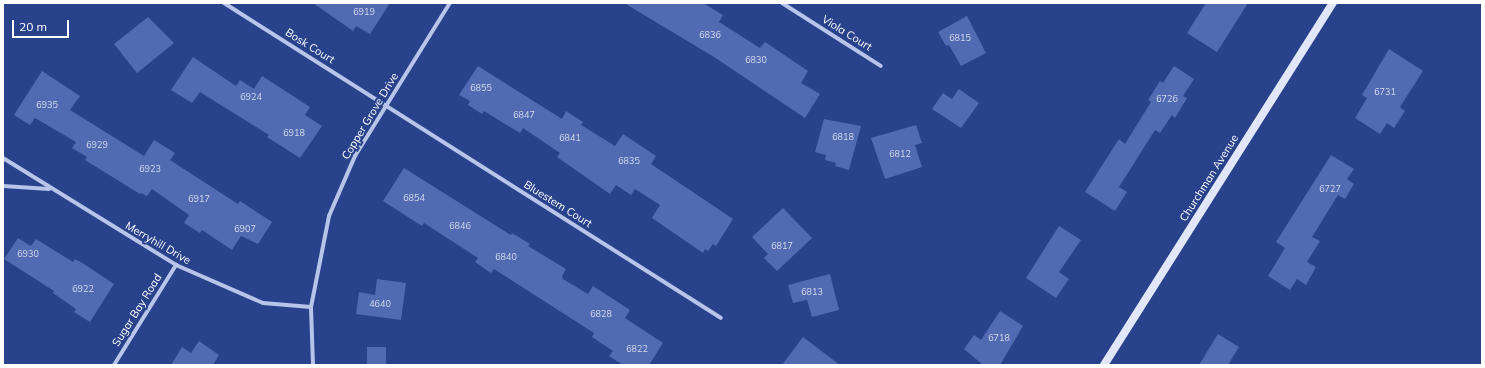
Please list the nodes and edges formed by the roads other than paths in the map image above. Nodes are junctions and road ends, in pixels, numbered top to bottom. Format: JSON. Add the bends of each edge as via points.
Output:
{"nodes":[{"id":1,"x":224,"y":3,"type":"edge"},
{"id":2,"x":450,"y":3,"type":"edge"},
{"id":3,"x":782,"y":3,"type":"edge"},
{"id":4,"x":1333,"y":3,"type":"edge"},
{"id":5,"x":881,"y":66,"type":"dead end"},
{"id":6,"x":385,"y":105,"type":"junction"},
{"id":7,"x":3,"y":158,"type":"edge"},
{"id":8,"x":3,"y":186,"type":"edge"},
{"id":9,"x":49,"y":189,"type":"junction"},
{"id":10,"x":176,"y":265,"type":"junction"},
{"id":11,"x":311,"y":307,"type":"junction"},
{"id":12,"x":721,"y":318,"type":"dead end"},
{"id":13,"x":114,"y":365,"type":"edge"},
{"id":14,"x":313,"y":365,"type":"edge"},
{"id":15,"x":1104,"y":365,"type":"edge"}],
"edges":[{"from":1,"to":6,"type":"street","name":"Bosk Court"},
{"from":2,"to":6,"type":"street","name":"Copper Grove Drive"},
{"from":3,"to":5,"type":"street","name":"Viola Court"},
{"from":4,"to":15,"type":"street","name":"Churchman Avenue"},
{"from":6,"to":11,"type":"street","name":"Copper Grove Drive","via":[[355,156],[329,216]]},
{"from":6,"to":12,"type":"street","name":"Bluestem Court"},
{"from":7,"to":9,"type":"street","name":"Merryhill Drive"},
{"from":8,"to":9,"type":"street","name":"Merryhill Drive"},
{"from":9,"to":10,"type":"street","name":"Merryhill Drive"},
{"from":10,"to":11,"type":"street","name":"Merryhill Drive","via":[[263,303]]},
{"from":10,"to":13,"type":"street","name":"Sugar Bay Road"},
{"from":11,"to":14,"type":"street","name":"Copper Grove Drive"}]}
